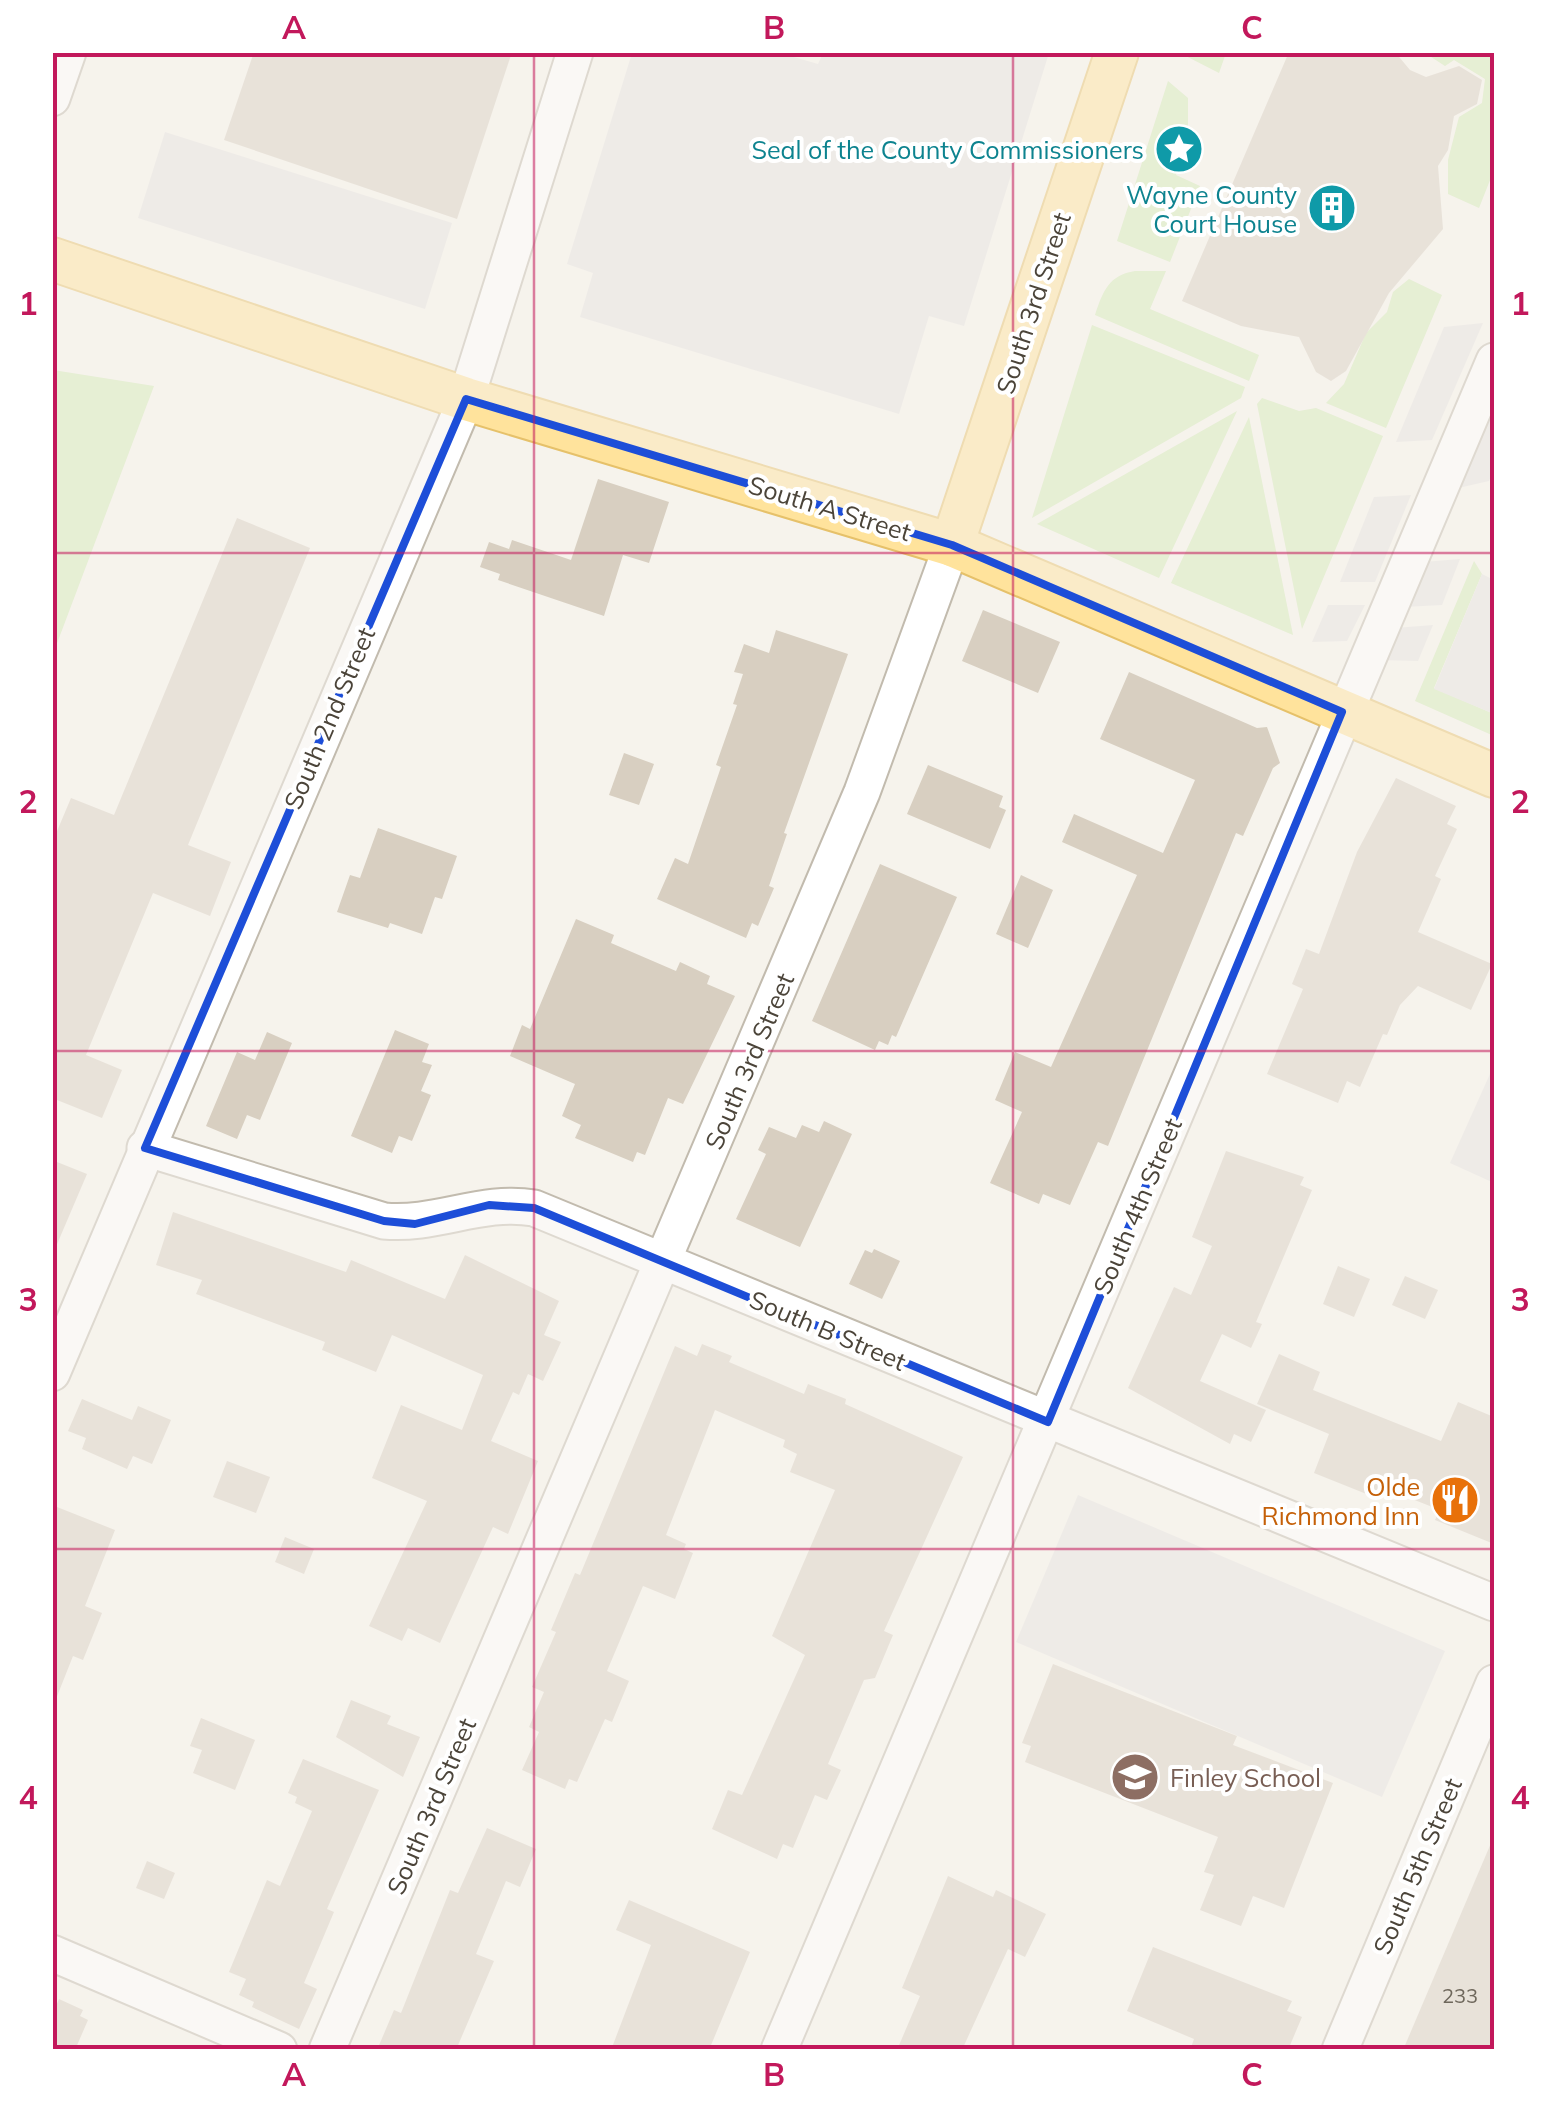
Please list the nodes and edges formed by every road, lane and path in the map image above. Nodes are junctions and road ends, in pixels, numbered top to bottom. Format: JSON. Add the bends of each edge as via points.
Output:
{"nodes":[{"id":1,"x":68,"y":52,"type":"edge"},
{"id":2,"x":575,"y":52,"type":"edge"},
{"id":3,"x":1117,"y":52,"type":"edge"},
{"id":4,"x":52,"y":98,"type":"edge"},
{"id":5,"x":52,"y":259,"type":"edge"},
{"id":6,"x":1494,"y":362,"type":"edge"},
{"id":7,"x":466,"y":399,"type":"junction"},
{"id":8,"x":952,"y":545,"type":"junction"},
{"id":9,"x":1342,"y":712,"type":"junction"},
{"id":10,"x":1494,"y":776,"type":"edge"},
{"id":11,"x":145,"y":1148,"type":"junction"},
{"id":12,"x":664,"y":1261,"type":"junction"},
{"id":13,"x":52,"y":1373,"type":"edge"},
{"id":14,"x":1048,"y":1422,"type":"junction"},
{"id":15,"x":1494,"y":1603,"type":"edge"},
{"id":16,"x":1494,"y":1683,"type":"edge"},
{"id":17,"x":52,"y":1953,"type":"edge"},
{"id":18,"x":279,"y":2050,"type":"edge"},
{"id":19,"x":327,"y":2050,"type":"edge"},
{"id":20,"x":779,"y":2050,"type":"edge"},
{"id":21,"x":1340,"y":2050,"type":"edge"}],
"edges":[{"from":1,"to":4,"type":"street"},
{"from":2,"to":7,"type":"street","name":"South 2nd Street"},
{"from":3,"to":8,"type":"main road","name":"South 3rd Street"},
{"from":5,"to":7,"type":"main road","name":"South A Street"},
{"from":6,"to":9,"type":"street","name":"South 4th Street"},
{"from":7,"to":8,"type":"main road","name":"South A Street"},
{"from":7,"to":11,"type":"street","name":"South 2nd Street"},
{"from":8,"to":9,"type":"main road","name":"South A Street"},
{"from":8,"to":12,"type":"street","name":"South 3rd Street","via":[[862,792]]},
{"from":9,"to":10,"type":"main road","name":"South A Street"},
{"from":9,"to":14,"type":"street","name":"South 4th Street"},
{"from":11,"to":12,"type":"street","name":"South B Street","via":[[384,1220],[415,1224],[509,1204],[534,1208]]},
{"from":11,"to":13,"type":"street","name":"South 2nd Street"},
{"from":12,"to":14,"type":"street","name":"South B Street"},
{"from":12,"to":19,"type":"street","name":"South 3rd Street"},
{"from":14,"to":15,"type":"street","name":"South B Street"},
{"from":14,"to":20,"type":"street","name":"South 4th Street"},
{"from":16,"to":21,"type":"street","name":"South 5th Street"},
{"from":17,"to":18,"type":"street"}]}
